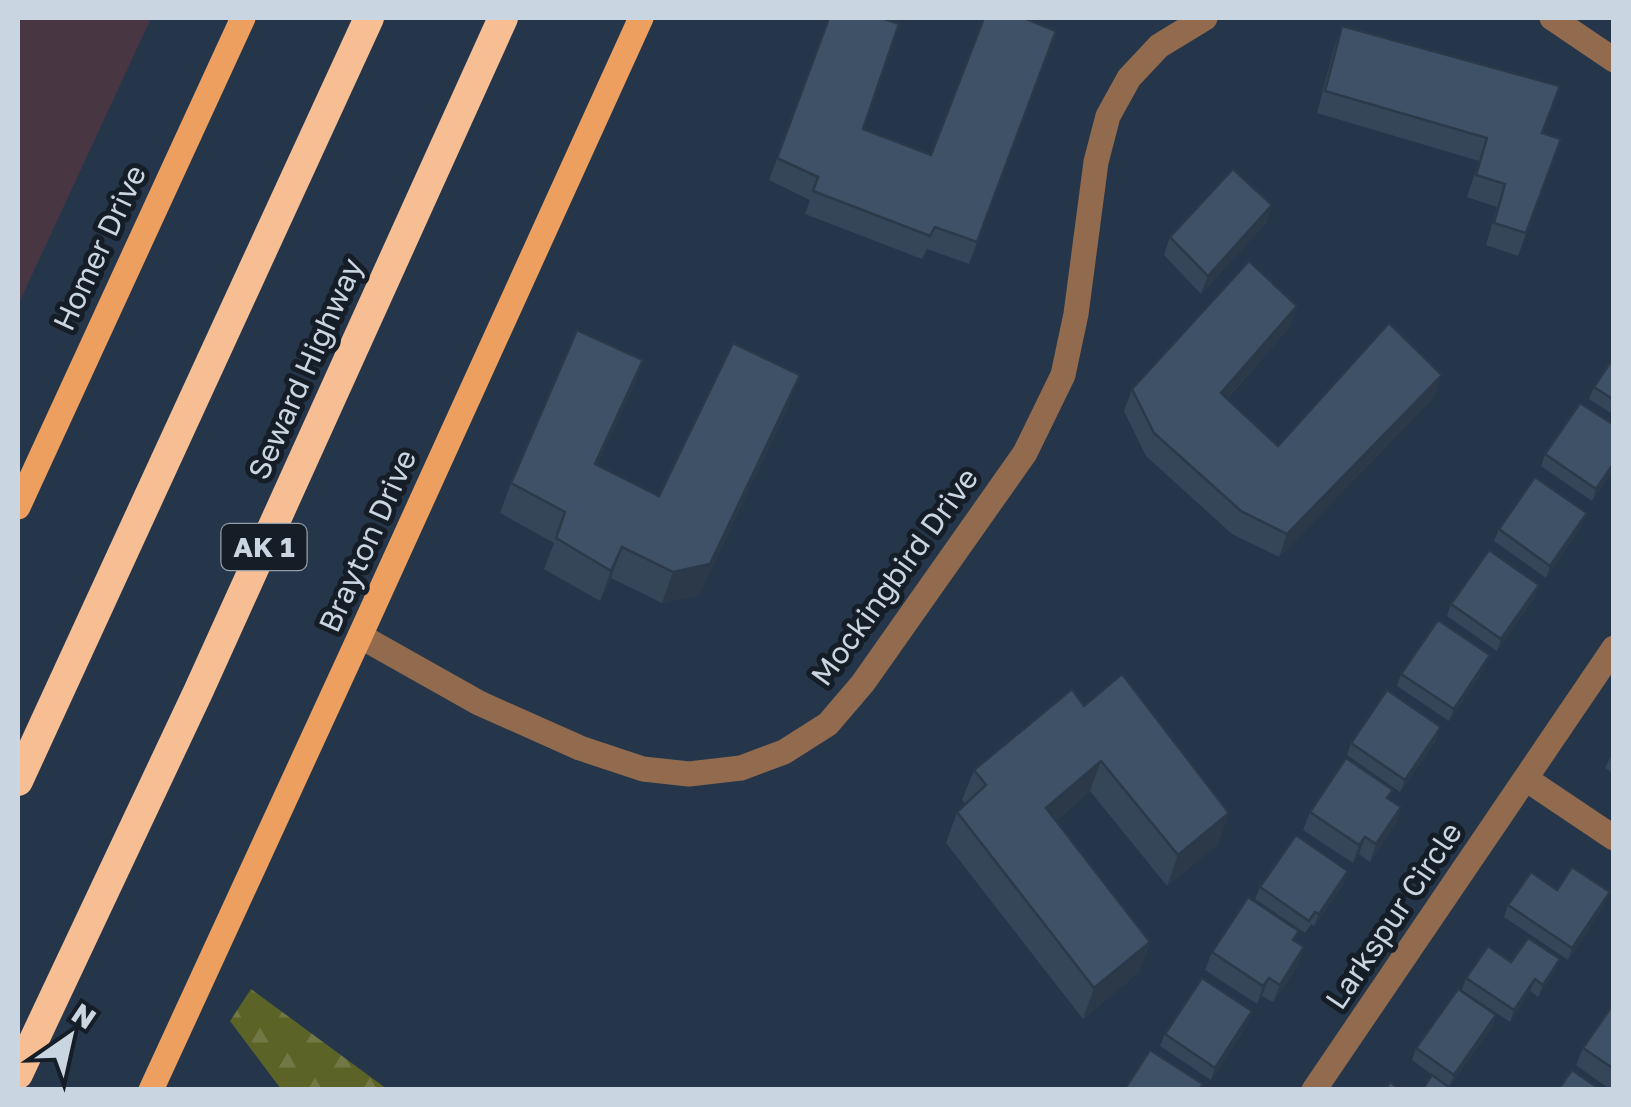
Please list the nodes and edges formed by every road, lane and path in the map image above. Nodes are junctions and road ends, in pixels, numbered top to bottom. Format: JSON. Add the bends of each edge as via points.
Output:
{"nodes":[{"id":1,"x":243,"y":18,"type":"edge"},
{"id":2,"x":370,"y":18,"type":"edge"},
{"id":3,"x":503,"y":18,"type":"edge"},
{"id":4,"x":641,"y":18,"type":"edge"},
{"id":5,"x":1205,"y":18,"type":"edge"},
{"id":6,"x":1552,"y":18,"type":"edge"},
{"id":7,"x":1614,"y":60,"type":"edge"},
{"id":8,"x":18,"y":507,"type":"edge"},
{"id":9,"x":104,"y":590,"type":"junction"},
{"id":10,"x":360,"y":636,"type":"junction"},
{"id":11,"x":1614,"y":648,"type":"edge"},
{"id":12,"x":18,"y":735,"type":"edge"},
{"id":13,"x":1526,"y":779,"type":"junction"},
{"id":14,"x":18,"y":780,"type":"edge"},
{"id":15,"x":1614,"y":838,"type":"edge"},
{"id":16,"x":18,"y":1074,"type":"edge"},
{"id":17,"x":151,"y":1090,"type":"edge"},
{"id":18,"x":1314,"y":1090,"type":"edge"}],
"edges":[{"from":1,"to":8,"type":"main road","name":"Homer Drive"},
{"from":2,"to":9,"type":"highway"},
{"from":3,"to":16,"type":"highway","name":"Seward Highway","number":"AK 1"},
{"from":4,"to":10,"type":"main road","name":"Brayton Drive"},
{"from":5,"to":10,"type":"street","name":"Mockingbird Drive","via":[[1159,46],[1129,78],[1108,116],[1063,375],[1025,454],[828,724],[784,752],[740,768],[689,774],[643,769],[479,703]]},
{"from":6,"to":7,"type":"street"},
{"from":9,"to":12,"type":"highway"},
{"from":9,"to":14,"type":"highway"},
{"from":10,"to":17,"type":"main road","name":"Brayton Drive"},
{"from":11,"to":13,"type":"street","name":"Larkspur Circle"},
{"from":13,"to":15,"type":"street"},
{"from":13,"to":18,"type":"street","name":"Larkspur Circle"}]}
